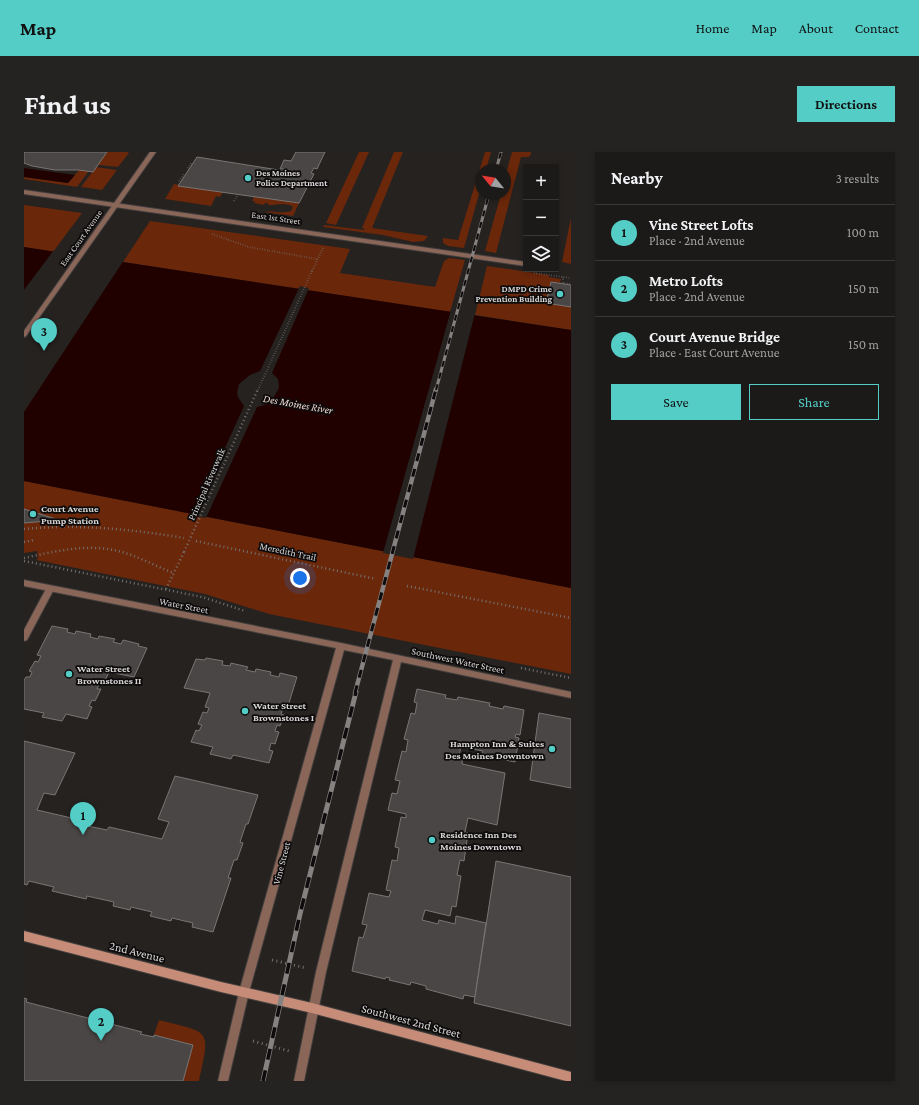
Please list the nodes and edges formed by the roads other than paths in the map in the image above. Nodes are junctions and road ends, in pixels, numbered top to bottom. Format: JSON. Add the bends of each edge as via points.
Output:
{"nodes":[{"id":1,"x":153,"y":152,"type":"edge"},
{"id":2,"x":24,"y":192,"type":"edge"},
{"id":3,"x":117,"y":204,"type":"junction"},
{"id":4,"x":523,"y":264,"type":"edge"},
{"id":5,"x":24,"y":335,"type":"edge"},
{"id":6,"x":24,"y":583,"type":"edge"},
{"id":7,"x":50,"y":589,"type":"junction"},
{"id":8,"x":24,"y":638,"type":"edge"},
{"id":9,"x":341,"y":646,"type":"junction"},
{"id":10,"x":398,"y":658,"type":"junction"},
{"id":11,"x":571,"y":695,"type":"edge"},
{"id":12,"x":24,"y":936,"type":"edge"},
{"id":13,"x":244,"y":992,"type":"junction"},
{"id":14,"x":312,"y":1008,"type":"junction"},
{"id":15,"x":571,"y":1077,"type":"edge"},
{"id":16,"x":223,"y":1081,"type":"edge"},
{"id":17,"x":299,"y":1081,"type":"edge"}],
"edges":[{"from":1,"to":3,"type":"street","name":"East Court Avenue"},
{"from":2,"to":3,"type":"street","name":"East 1st Street"},
{"from":3,"to":4,"type":"street","name":"East 1st Street"},
{"from":3,"to":5,"type":"street","name":"East Court Avenue"},
{"from":6,"to":7,"type":"street","name":"Water Street"},
{"from":7,"to":8,"type":"street"},
{"from":7,"to":9,"type":"street","name":"Water Street"},
{"from":9,"to":10,"type":"street","name":"Southwest Water Street"},
{"from":9,"to":13,"type":"street","name":"Vine Street"},
{"from":10,"to":11,"type":"street","name":"Southwest Water Street"},
{"from":10,"to":14,"type":"street"},
{"from":12,"to":13,"type":"main road","name":"2nd Avenue"},
{"from":13,"to":14,"type":"main road","name":"Southwest 2nd Street"},
{"from":13,"to":16,"type":"street","name":"Vine Street"},
{"from":14,"to":15,"type":"main road","name":"Southwest 2nd Street"},
{"from":14,"to":17,"type":"street"}]}
